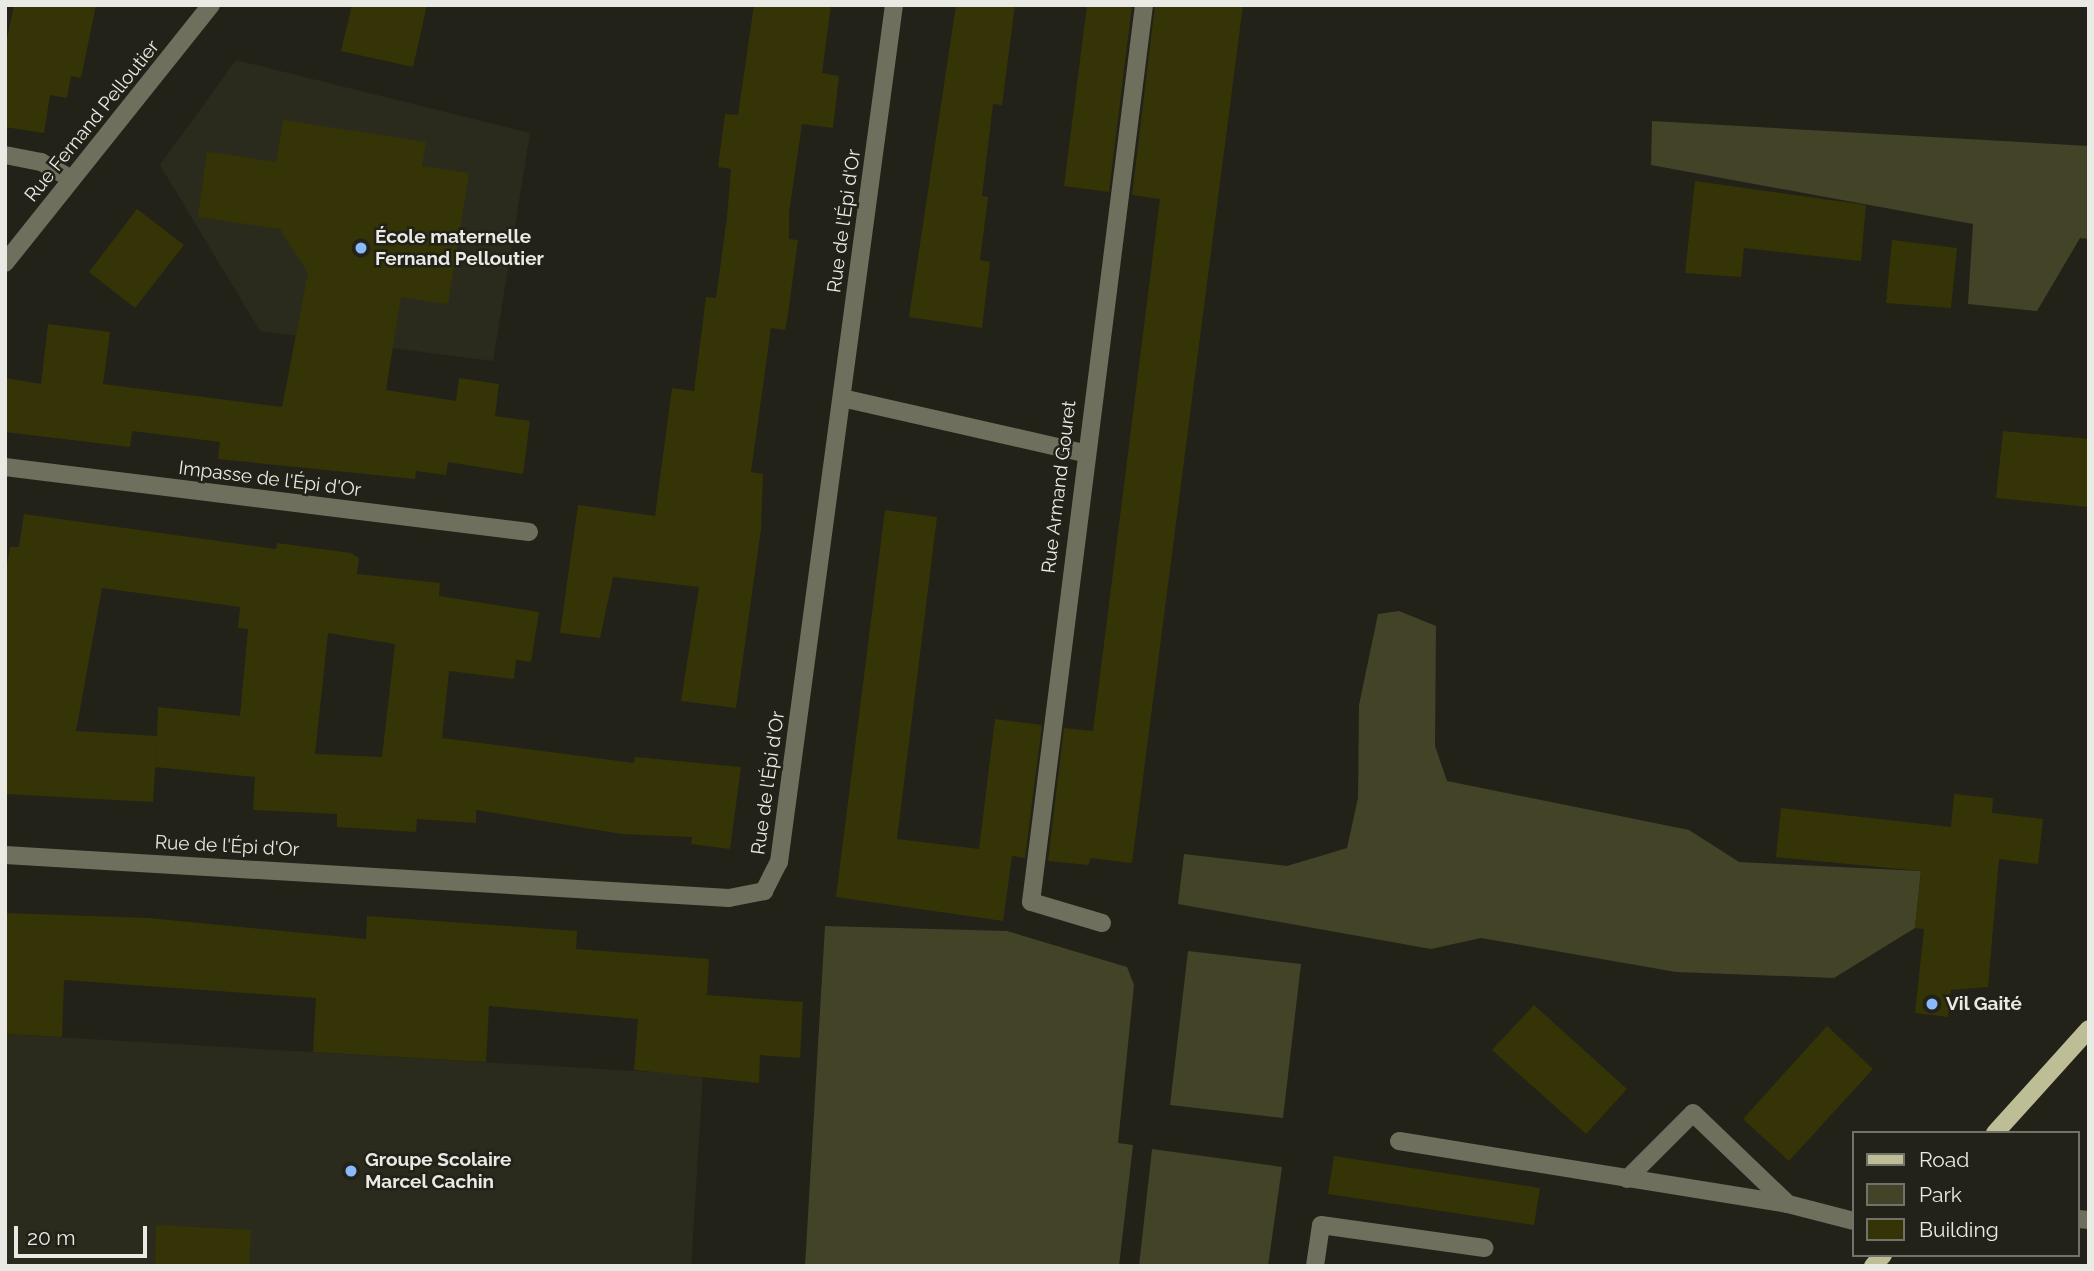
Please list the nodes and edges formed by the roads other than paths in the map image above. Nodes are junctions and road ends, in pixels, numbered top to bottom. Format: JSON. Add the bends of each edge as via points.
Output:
{"nodes":[{"id":1,"x":211,"y":5,"type":"edge"},
{"id":2,"x":894,"y":5,"type":"edge"},
{"id":3,"x":1143,"y":5,"type":"edge"},
{"id":4,"x":5,"y":155,"type":"edge"},
{"id":5,"x":72,"y":179,"type":"junction"},
{"id":6,"x":5,"y":263,"type":"edge"},
{"id":7,"x":842,"y":398,"type":"junction"},
{"id":8,"x":1084,"y":453,"type":"junction"},
{"id":9,"x":5,"y":467,"type":"edge"},
{"id":10,"x":529,"y":532,"type":"dead end"},
{"id":11,"x":5,"y":855,"type":"edge"},
{"id":12,"x":1102,"y":923,"type":"dead end"},
{"id":13,"x":2089,"y":1029,"type":"edge"},
{"id":14,"x":1997,"y":1131,"type":"edge"},
{"id":15,"x":1399,"y":1141,"type":"dead end"},
{"id":16,"x":1627,"y":1179,"type":"junction"},
{"id":17,"x":1788,"y":1204,"type":"junction"},
{"id":18,"x":1853,"y":1221,"type":"edge"},
{"id":19,"x":1483,"y":1248,"type":"dead end"},
{"id":20,"x":1315,"y":1266,"type":"edge"}],
"edges":[{"from":1,"to":5,"type":"street","name":"Rue Fernand Pelloutier"},
{"from":2,"to":7,"type":"street","name":"Rue de l'Épi d'Or"},
{"from":3,"to":8,"type":"street","name":"Rue Armand Gouret"},
{"from":4,"to":5,"type":"street","via":[[41,162]]},
{"from":5,"to":6,"type":"street","name":"Rue Fernand Pelloutier"},
{"from":7,"to":8,"type":"street"},
{"from":7,"to":11,"type":"street","name":"Rue de l'Épi d'Or","via":[[779,862],[764,891],[729,898]]},
{"from":8,"to":12,"type":"street","name":"Rue Armand Gouret","via":[[1031,902]]},
{"from":9,"to":10,"type":"street","name":"Impasse de l'Épi d'Or"},
{"from":13,"to":14,"type":"main road"},
{"from":15,"to":16,"type":"street"},
{"from":16,"to":17,"type":"street"},
{"from":16,"to":17,"type":"street","via":[[1693,1113]]},
{"from":17,"to":18,"type":"street"},
{"from":19,"to":20,"type":"street","via":[[1321,1225]]}]}
